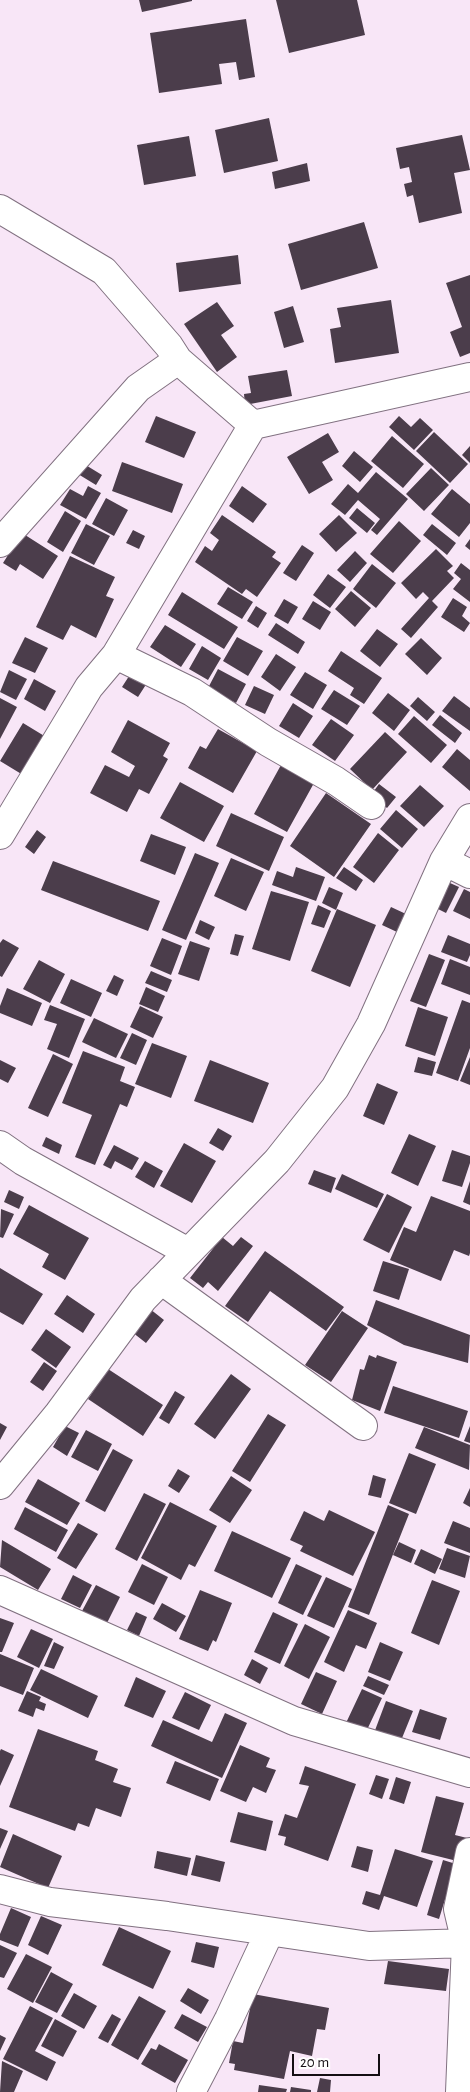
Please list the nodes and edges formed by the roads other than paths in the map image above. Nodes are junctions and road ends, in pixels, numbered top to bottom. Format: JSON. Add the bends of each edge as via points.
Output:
{"nodes":[{"id":1,"x":0,"y":209,"type":"edge"},
{"id":2,"x":178,"y":360,"type":"junction"},
{"id":3,"x":470,"y":378,"type":"edge"},
{"id":4,"x":253,"y":425,"type":"junction"},
{"id":5,"x":0,"y":543,"type":"edge"},
{"id":6,"x":116,"y":655,"type":"junction"},
{"id":7,"x":370,"y":805,"type":"dead end"},
{"id":8,"x":470,"y":818,"type":"edge"},
{"id":9,"x":0,"y":835,"type":"edge"},
{"id":10,"x":444,"y":861,"type":"junction"},
{"id":11,"x":470,"y":874,"type":"edge"},
{"id":12,"x":0,"y":1145,"type":"edge"},
{"id":13,"x":188,"y":1252,"type":"junction"},
{"id":14,"x":161,"y":1280,"type":"junction"},
{"id":15,"x":363,"y":1426,"type":"dead end"},
{"id":16,"x":0,"y":1485,"type":"edge"},
{"id":17,"x":0,"y":1590,"type":"edge"},
{"id":18,"x":470,"y":1773,"type":"edge"},
{"id":19,"x":470,"y":1852,"type":"edge"},
{"id":20,"x":0,"y":1889,"type":"edge"},
{"id":21,"x":269,"y":1932,"type":"junction"},
{"id":22,"x":468,"y":1943,"type":"edge"},
{"id":23,"x":191,"y":2092,"type":"edge"},
{"id":24,"x":460,"y":2092,"type":"edge"}],
"edges":[{"from":1,"to":2,"type":"street","via":[[104,271]]},
{"from":2,"to":4,"type":"street"},
{"from":2,"to":5,"type":"street","via":[[138,388]]},
{"from":3,"to":4,"type":"street"},
{"from":4,"to":6,"type":"street"},
{"from":6,"to":7,"type":"street","via":[[192,692],[268,742],[336,780]]},
{"from":6,"to":9,"type":"street","via":[[89,687]]},
{"from":8,"to":10,"type":"street"},
{"from":10,"to":11,"type":"street"},
{"from":10,"to":13,"type":"street","via":[[371,1024],[336,1088],[277,1161]]},
{"from":12,"to":13,"type":"street"},
{"from":13,"to":14,"type":"street"},
{"from":14,"to":15,"type":"street"},
{"from":14,"to":16,"type":"street"},
{"from":17,"to":18,"type":"street","via":[[294,1721]]},
{"from":19,"to":22,"type":"street","via":[[458,1909]]},
{"from":20,"to":21,"type":"street","via":[[50,1902]]},
{"from":21,"to":22,"type":"street","via":[[369,1946]]},
{"from":21,"to":23,"type":"street"},
{"from":22,"to":24,"type":"street"}]}
